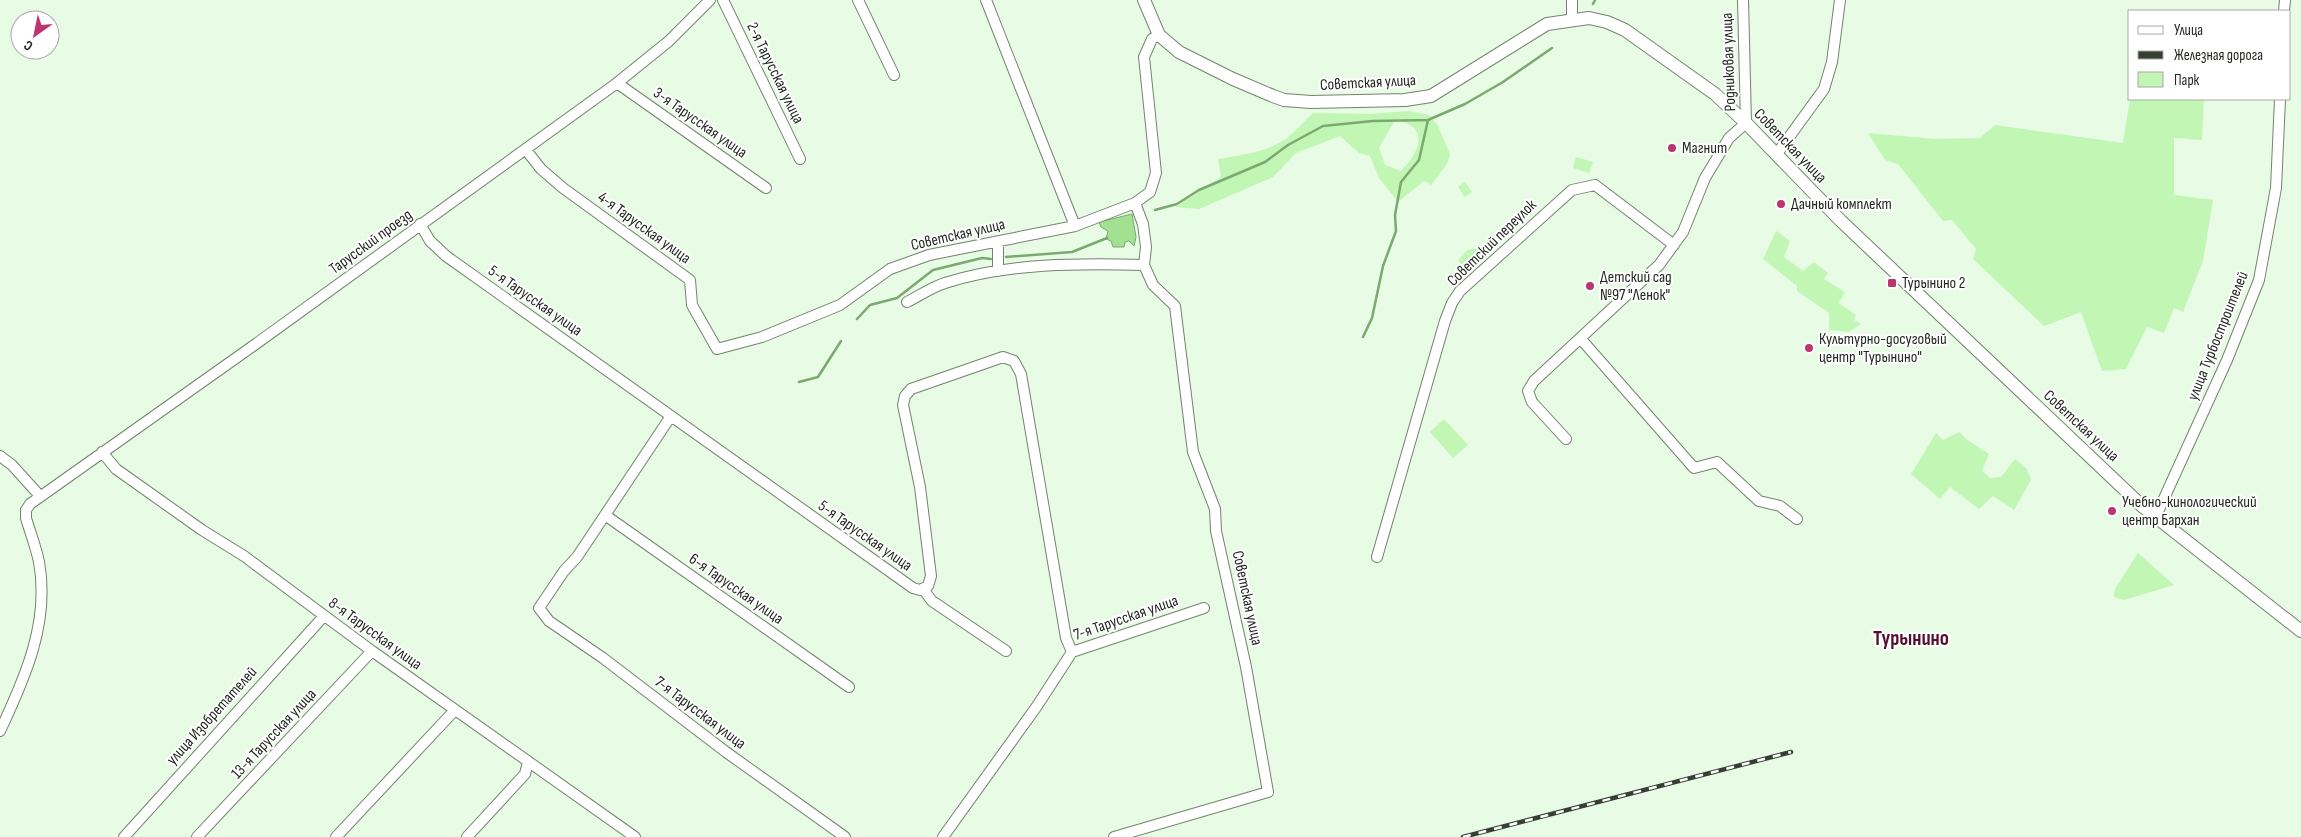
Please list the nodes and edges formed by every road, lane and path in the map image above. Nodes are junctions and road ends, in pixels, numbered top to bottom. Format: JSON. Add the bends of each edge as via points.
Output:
{"nodes":[{"id":1,"x":710,"y":0,"type":"edge"},
{"id":2,"x":723,"y":0,"type":"edge"},
{"id":3,"x":858,"y":0,"type":"edge"},
{"id":4,"x":986,"y":0,"type":"edge"},
{"id":5,"x":1144,"y":0,"type":"edge"},
{"id":6,"x":1572,"y":0,"type":"edge"},
{"id":7,"x":1743,"y":0,"type":"edge"},
{"id":8,"x":1840,"y":0,"type":"edge"},
{"id":9,"x":1572,"y":19,"type":"junction"},
{"id":10,"x":1159,"y":35,"type":"junction"},
{"id":11,"x":894,"y":75,"type":"dead end"},
{"id":12,"x":617,"y":83,"type":"junction"},
{"id":13,"x":2280,"y":100,"type":"edge"},
{"id":14,"x":1746,"y":123,"type":"junction"},
{"id":15,"x":526,"y":150,"type":"junction"},
{"id":16,"x":1776,"y":155,"type":"junction"},
{"id":17,"x":800,"y":159,"type":"dead end"},
{"id":18,"x":766,"y":188,"type":"dead end"},
{"id":19,"x":1135,"y":203,"type":"junction"},
{"id":20,"x":420,"y":224,"type":"junction"},
{"id":21,"x":1075,"y":226,"type":"junction"},
{"id":22,"x":998,"y":242,"type":"junction"},
{"id":23,"x":1674,"y":245,"type":"junction"},
{"id":24,"x":1144,"y":265,"type":"junction"},
{"id":25,"x":998,"y":272,"type":"junction"},
{"id":26,"x":907,"y":302,"type":"dead end"},
{"id":27,"x":1580,"y":338,"type":"junction"},
{"id":28,"x":717,"y":349,"type":"joint"},
{"id":29,"x":671,"y":416,"type":"junction"},
{"id":30,"x":1566,"y":440,"type":"dead end"},
{"id":31,"x":102,"y":452,"type":"junction"},
{"id":32,"x":0,"y":456,"type":"edge"},
{"id":33,"x":40,"y":496,"type":"junction"},
{"id":34,"x":605,"y":516,"type":"junction"},
{"id":35,"x":2156,"y":516,"type":"junction"},
{"id":36,"x":1797,"y":520,"type":"dead end"},
{"id":37,"x":1377,"y":557,"type":"dead end"},
{"id":38,"x":923,"y":588,"type":"junction"},
{"id":39,"x":1204,"y":608,"type":"dead end"},
{"id":40,"x":324,"y":616,"type":"junction"},
{"id":41,"x":2301,"y":631,"type":"edge"},
{"id":42,"x":372,"y":651,"type":"junction"},
{"id":43,"x":1006,"y":651,"type":"dead end"},
{"id":44,"x":1072,"y":652,"type":"junction"},
{"id":45,"x":849,"y":687,"type":"dead end"},
{"id":46,"x":455,"y":710,"type":"junction"},
{"id":47,"x":0,"y":731,"type":"edge"},
{"id":48,"x":528,"y":762,"type":"junction"},
{"id":49,"x":124,"y":837,"type":"edge"},
{"id":50,"x":197,"y":837,"type":"edge"},
{"id":51,"x":336,"y":837,"type":"edge"},
{"id":52,"x":467,"y":837,"type":"edge"},
{"id":53,"x":635,"y":837,"type":"edge"},
{"id":54,"x":846,"y":837,"type":"edge"},
{"id":55,"x":943,"y":837,"type":"edge"},
{"id":56,"x":1114,"y":837,"type":"edge"}],
"edges":[{"from":1,"to":12,"type":"street","name":"Тарусский проезд","via":[[669,41]]},
{"from":2,"to":17,"type":"street","name":"2-я Тарусская улица"},
{"from":3,"to":11,"type":"street"},
{"from":4,"to":21,"type":"street"},
{"from":5,"to":10,"type":"main road","name":"Советская улица"},
{"from":6,"to":9,"type":"street"},
{"from":7,"to":14,"type":"street","name":"Родниковая улица"},
{"from":8,"to":16,"type":"street","via":[[1832,62],[1824,89]]},
{"from":9,"to":10,"type":"main road","name":"Советская улица","via":[[1547,24],[1526,35],[1431,96],[1360,102],[1284,100],[1201,64],[1179,52]]},
{"from":9,"to":14,"type":"main road","name":"Советская улица","via":[[1589,18],[1625,30],[1715,94]]},
{"from":10,"to":19,"type":"street","name":"Советская улица","via":[[1152,39],[1144,57],[1156,173],[1150,192]]},
{"from":12,"to":15,"type":"street","name":"Тарусский проезд"},
{"from":12,"to":18,"type":"street","name":"3-я Тарусская улица"},
{"from":13,"to":35,"type":"street","name":"улица Турбостроителей","via":[[2276,188],[2259,280],[2227,360]]},
{"from":14,"to":16,"type":"main road","name":"Советская улица"},
{"from":14,"to":23,"type":"street","via":[[1729,138],[1705,178],[1683,232]]},
{"from":15,"to":20,"type":"street","name":"Тарусский проезд"},
{"from":15,"to":28,"type":"street","name":"4-я Тарусская улица","via":[[541,169],[563,188],[690,280],[692,305]]},
{"from":16,"to":35,"type":"main road","name":"Советская улица","via":[[1841,221]]},
{"from":19,"to":21,"type":"street","name":"Советская улица"},
{"from":19,"to":24,"type":"street","name":"Советская улица","via":[[1143,224]]},
{"from":20,"to":29,"type":"street","name":"5-я Тарусская улица","via":[[430,241],[446,256]]},
{"from":20,"to":31,"type":"street","name":"Тарусский проезд"},
{"from":21,"to":22,"type":"street","name":"Советская улица"},
{"from":22,"to":25,"type":"street"},
{"from":22,"to":28,"type":"street","name":"Советская улица","via":[[929,255],[890,270],[840,305],[762,337]]},
{"from":23,"to":27,"type":"street","via":[[1659,265]]},
{"from":23,"to":37,"type":"street","name":"Советский переулок","via":[[1595,185],[1586,186],[1572,190],[1554,204],[1460,291],[1445,321]]},
{"from":24,"to":25,"type":"street","via":[[1087,264]]},
{"from":24,"to":56,"type":"street","name":"Советская улица","via":[[1153,285],[1175,306],[1193,452],[1215,509],[1216,531],[1246,667],[1268,792]]},
{"from":25,"to":26,"type":"street","via":[[944,284]]},
{"from":27,"to":30,"type":"street","via":[[1534,381],[1528,391],[1532,402]]},
{"from":27,"to":36,"type":"street","via":[[1694,468],[1717,462],[1759,501],[1780,506]]},
{"from":29,"to":34,"type":"street"},
{"from":29,"to":38,"type":"street","name":"5-я Тарусская улица","via":[[913,588]]},
{"from":31,"to":33,"type":"street","name":"Тарусский проезд"},
{"from":31,"to":40,"type":"street","name":"8-я Тарусская улица","via":[[116,469],[244,556]]},
{"from":32,"to":33,"type":"street"},
{"from":33,"to":47,"type":"street","name":"Тарусский проезд","via":[[26,510],[39,561],[42,592],[39,626],[16,697]]},
{"from":34,"to":45,"type":"street","name":"6-я Тарусская улица"},
{"from":34,"to":54,"type":"street","name":"7-я Тарусская улица","via":[[539,608],[549,621]]},
{"from":35,"to":41,"type":"main road","name":"Советская улица"},
{"from":38,"to":43,"type":"street","via":[[932,601]]},
{"from":38,"to":44,"type":"street","name":"5-я Тарусская улица","via":[[928,586],[931,576],[920,487],[903,404],[905,396],[911,389],[1003,357],[1014,361],[1021,374],[1066,638]]},
{"from":39,"to":44,"type":"street","name":"7-я Тарусская улица"},
{"from":40,"to":42,"type":"street","name":"8-я Тарусская улица"},
{"from":40,"to":49,"type":"street","name":"улица Изобретателей"},
{"from":42,"to":46,"type":"street","name":"8-я Тарусская улица"},
{"from":42,"to":50,"type":"street","name":"13-я Тарусская улица"},
{"from":44,"to":55,"type":"street","name":"7-я Тарусская улица"},
{"from":46,"to":48,"type":"street","name":"8-я Тарусская улица"},
{"from":46,"to":51,"type":"street"},
{"from":48,"to":52,"type":"street","via":[[525,774]]},
{"from":48,"to":53,"type":"street","name":"8-я Тарусская улица"}]}
